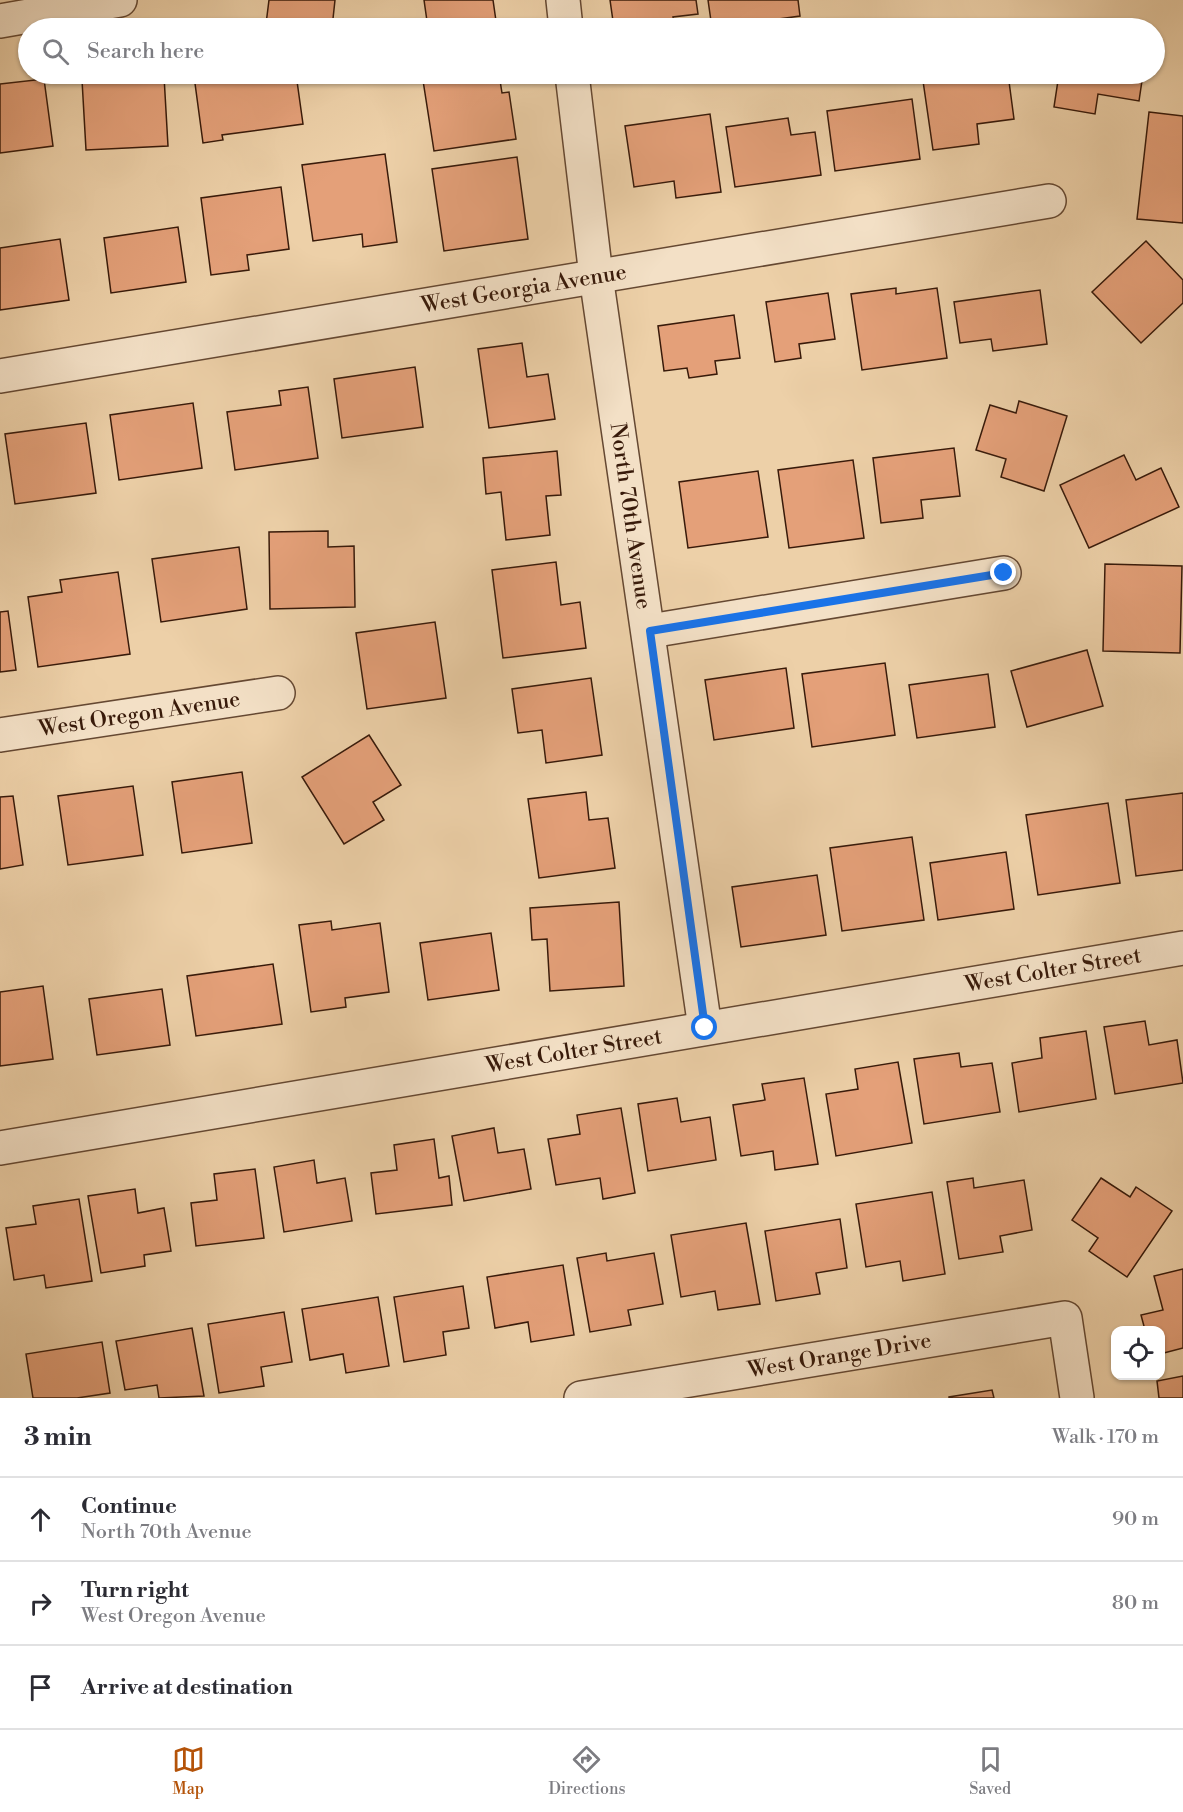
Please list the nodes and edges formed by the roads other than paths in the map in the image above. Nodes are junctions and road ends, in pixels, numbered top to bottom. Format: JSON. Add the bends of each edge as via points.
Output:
{"nodes":[{"id":1,"x":120,"y":0,"type":"edge"},
{"id":2,"x":563,"y":0,"type":"edge"},
{"id":3,"x":565,"y":18,"type":"edge"},
{"id":4,"x":0,"y":21,"type":"edge"},
{"id":5,"x":573,"y":84,"type":"edge"},
{"id":6,"x":1049,"y":201,"type":"dead end"},
{"id":7,"x":596,"y":276,"type":"junction"},
{"id":8,"x":0,"y":376,"type":"edge"},
{"id":9,"x":1004,"y":573,"type":"dead end"},
{"id":10,"x":650,"y":631,"type":"junction"},
{"id":11,"x":278,"y":693,"type":"dead end"},
{"id":12,"x":0,"y":735,"type":"edge"},
{"id":13,"x":1183,"y":948,"type":"edge"},
{"id":14,"x":705,"y":1028,"type":"junction"},
{"id":15,"x":0,"y":1148,"type":"edge"},
{"id":16,"x":581,"y":1398,"type":"edge"},
{"id":17,"x":1077,"y":1398,"type":"edge"}],
"edges":[{"from":1,"to":4,"type":"street"},
{"from":2,"to":3,"type":"street"},
{"from":5,"to":7,"type":"street","name":"North 70th Avenue"},
{"from":6,"to":7,"type":"street","name":"West Georgia Avenue"},
{"from":7,"to":8,"type":"street","name":"West Georgia Avenue"},
{"from":7,"to":10,"type":"street","name":"North 70th Avenue"},
{"from":9,"to":10,"type":"street"},
{"from":10,"to":14,"type":"street","name":"North 70th Avenue"},
{"from":11,"to":12,"type":"street","name":"West Oregon Avenue"},
{"from":13,"to":14,"type":"street","name":"West Colter Street"},
{"from":14,"to":15,"type":"street","name":"West Colter Street"},
{"from":16,"to":17,"type":"street","name":"West Orange Drive","via":[[1065,1318]]}]}
